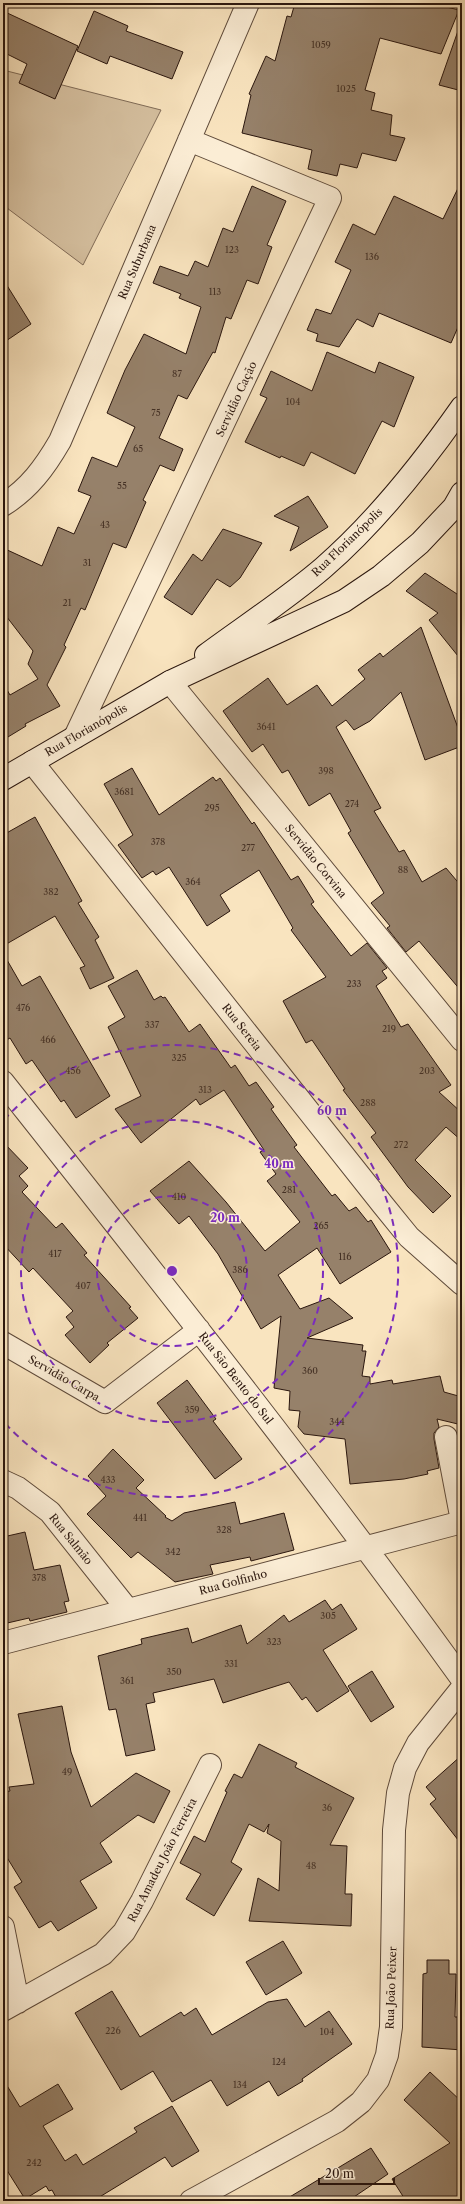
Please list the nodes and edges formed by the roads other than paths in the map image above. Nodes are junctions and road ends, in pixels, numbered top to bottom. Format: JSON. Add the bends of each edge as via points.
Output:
{"nodes":[{"id":1,"x":248,"y":3,"type":"edge"},
{"id":2,"x":189,"y":140,"type":"junction"},
{"id":3,"x":462,"y":407,"type":"edge"},
{"id":4,"x":462,"y":493,"type":"edge"},
{"id":5,"x":3,"y":505,"type":"edge"},
{"id":6,"x":170,"y":682,"type":"junction"},
{"id":7,"x":75,"y":737,"type":"junction"},
{"id":8,"x":32,"y":762,"type":"junction"},
{"id":9,"x":3,"y":779,"type":"edge"},
{"id":10,"x":462,"y":1040,"type":"edge"},
{"id":11,"x":3,"y":1082,"type":"edge"},
{"id":12,"x":462,"y":1284,"type":"edge"},
{"id":13,"x":199,"y":1330,"type":"junction"},
{"id":14,"x":3,"y":1343,"type":"edge"},
{"id":15,"x":446,"y":1436,"type":"dead end"},
{"id":16,"x":3,"y":1481,"type":"edge"},
{"id":17,"x":462,"y":1521,"type":"edge"},
{"id":18,"x":367,"y":1547,"type":"junction"},
{"id":19,"x":128,"y":1610,"type":"junction"},
{"id":20,"x":3,"y":1643,"type":"edge"},
{"id":21,"x":462,"y":1679,"type":"edge"},
{"id":22,"x":462,"y":1688,"type":"edge"},
{"id":23,"x":210,"y":1765,"type":"dead end"},
{"id":24,"x":3,"y":1927,"type":"edge"},
{"id":25,"x":11,"y":2006,"type":"edge"},
{"id":26,"x":191,"y":2201,"type":"edge"}],
"edges":[{"from":1,"to":2,"type":"street","name":"Rua Suburbana"},
{"from":2,"to":5,"type":"street","name":"Rua Suburbana","via":[[60,441],[28,487]]},
{"from":2,"to":7,"type":"street","name":"Servidão Cação","via":[[330,198]]},
{"from":3,"to":6,"type":"street","name":"Rua Florianópolis","via":[[386,504],[323,568]]},
{"from":4,"to":6,"type":"street","name":"Rua Florianópolis","via":[[454,507],[420,543],[381,576],[344,601]]},
{"from":6,"to":7,"type":"street","name":"Rua Florianópolis"},
{"from":6,"to":10,"type":"street","name":"Servidão Corvina"},
{"from":7,"to":8,"type":"street","name":"Rua Florianópolis"},
{"from":8,"to":9,"type":"street","name":"Rua Florianópolis"},
{"from":8,"to":12,"type":"street","name":"Rua Sereia","via":[[383,1206],[409,1237]]},
{"from":11,"to":13,"type":"street","name":"Rua São Bento do Sul"},
{"from":13,"to":14,"type":"street","name":"Servidão Carpa","via":[[105,1402]]},
{"from":13,"to":18,"type":"street","name":"Rua São Bento do Sul"},
{"from":15,"to":17,"type":"street"},
{"from":16,"to":19,"type":"street","name":"Rua Salmão","via":[[18,1488],[50,1512]]},
{"from":17,"to":18,"type":"street","name":"Rua Golfinho"},
{"from":18,"to":19,"type":"street","name":"Rua Golfinho"},
{"from":18,"to":21,"type":"street","name":"Rua São Bento do Sul"},
{"from":19,"to":20,"type":"street","name":"Rua Golfinho"},
{"from":22,"to":26,"type":"street","name":"Rua João Peixer","via":[[418,1743],[405,1768],[398,1793],[394,1830],[391,2027],[387,2055],[378,2080],[361,2102],[337,2121]]},
{"from":23,"to":25,"type":"street","name":"Rua Amadeu João Ferreira","via":[[124,1932],[103,1954]]},
{"from":24,"to":25,"type":"street"}]}
